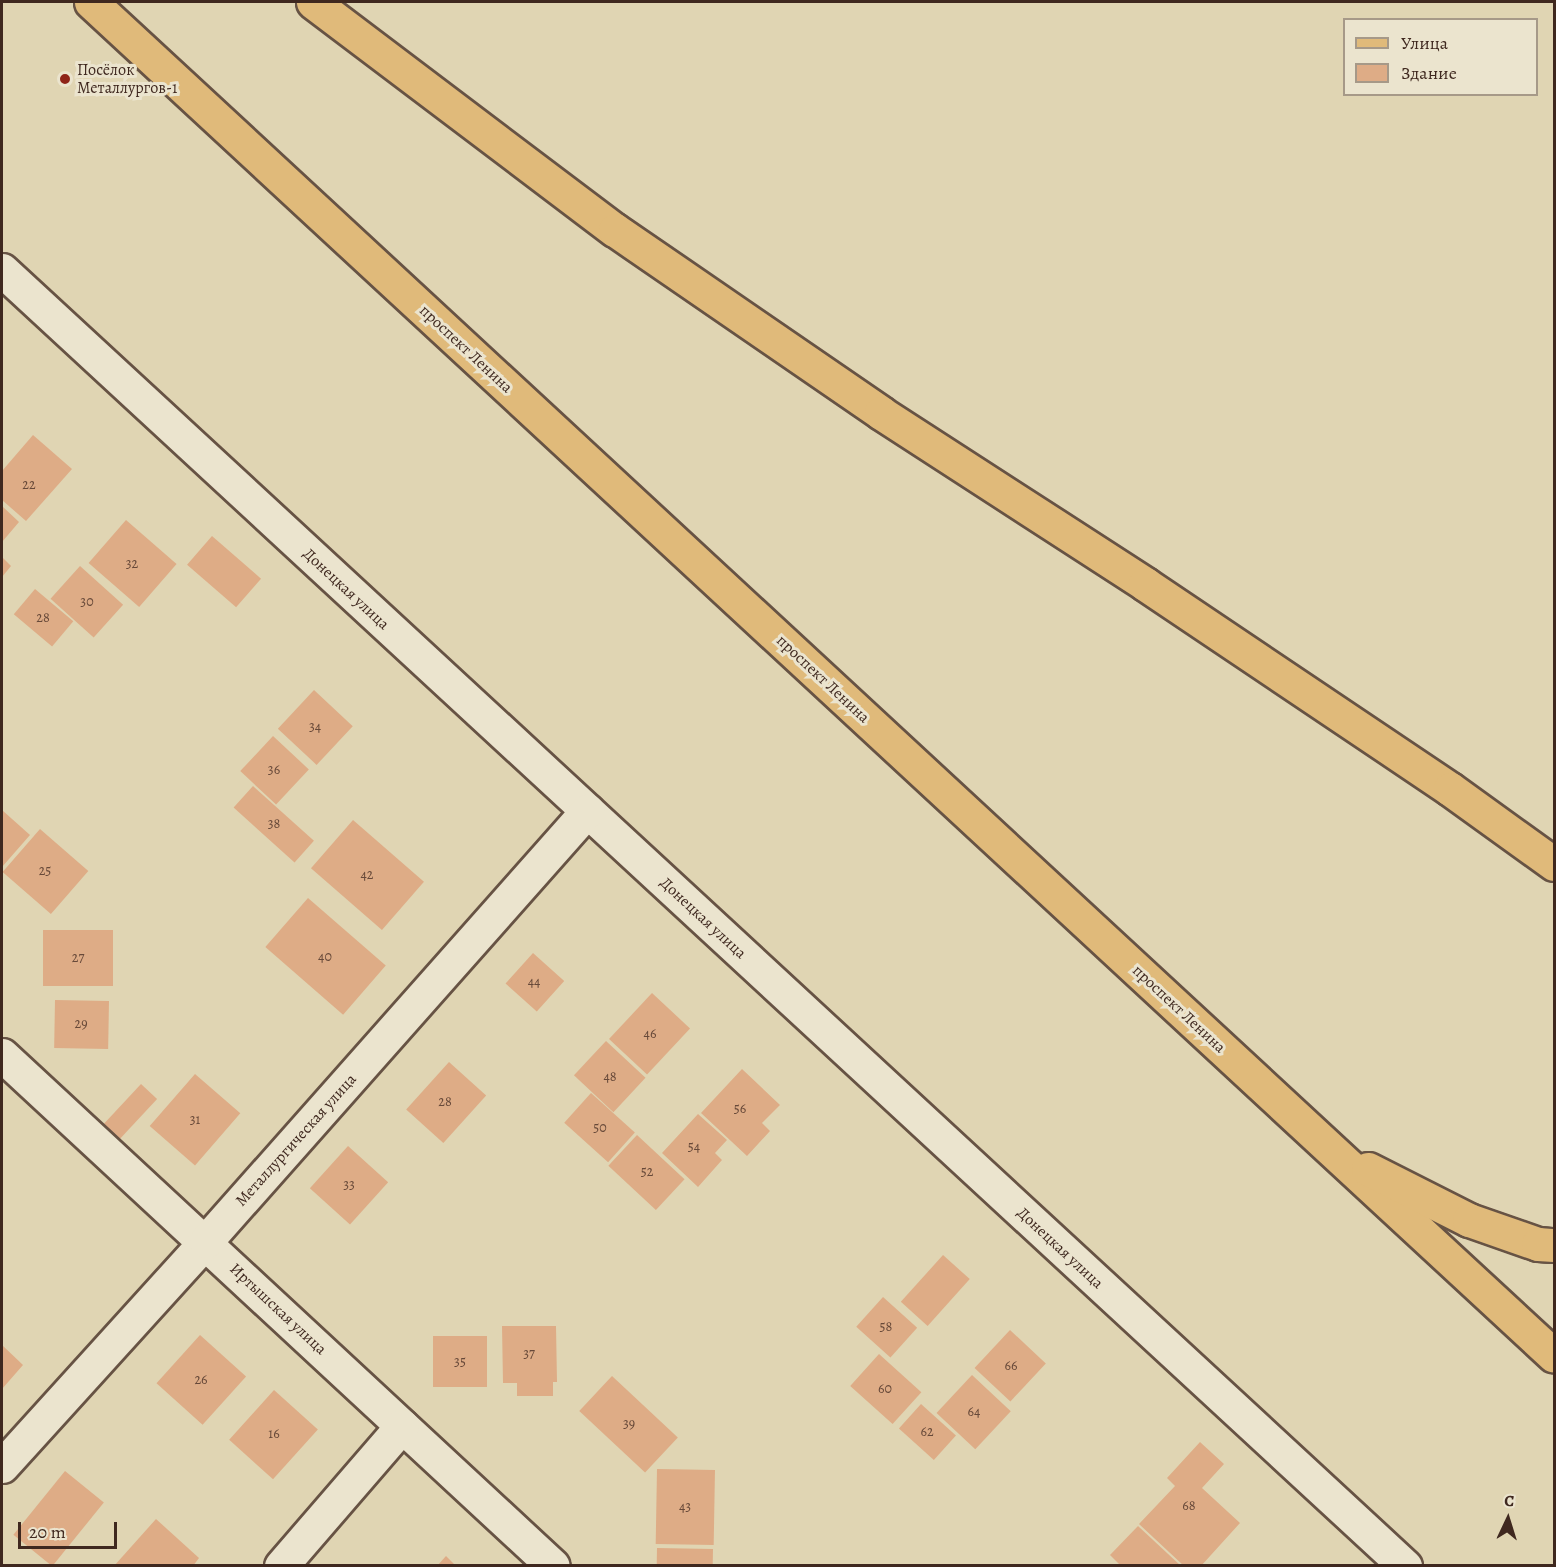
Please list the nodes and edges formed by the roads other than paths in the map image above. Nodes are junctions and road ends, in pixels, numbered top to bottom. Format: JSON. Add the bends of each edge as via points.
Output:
{"nodes":[{"id":1,"x":91,"y":2,"type":"edge"},
{"id":2,"x":313,"y":2,"type":"edge"},
{"id":3,"x":2,"y":270,"type":"edge"},
{"id":4,"x":587,"y":812,"type":"junction"},
{"id":5,"x":1553,"y":863,"type":"edge"},
{"id":6,"x":2,"y":1055,"type":"edge"},
{"id":7,"x":1334,"y":1152,"type":"junction"},
{"id":8,"x":206,"y":1242,"type":"junction"},
{"id":9,"x":1554,"y":1245,"type":"edge"},
{"id":10,"x":1554,"y":1356,"type":"edge"},
{"id":11,"x":402,"y":1426,"type":"junction"},
{"id":12,"x":2,"y":1466,"type":"edge"},
{"id":13,"x":281,"y":1566,"type":"edge"},
{"id":14,"x":553,"y":1566,"type":"edge"},
{"id":15,"x":1405,"y":1566,"type":"edge"}],
"edges":[{"from":1,"to":7,"type":"main road","name":"проспект Ленина"},
{"from":2,"to":5,"type":"main road","via":[[615,230],[881,413],[1440,782]]},
{"from":3,"to":4,"type":"street","name":"Донецкая улица"},
{"from":4,"to":8,"type":"street","name":"Металлургическая улица"},
{"from":4,"to":15,"type":"street","name":"Донецкая улица"},
{"from":6,"to":8,"type":"street","name":"Иртышская улица"},
{"from":7,"to":9,"type":"main road","via":[[1469,1220],[1538,1244]]},
{"from":7,"to":10,"type":"main road","name":"проспект Ленина"},
{"from":8,"to":11,"type":"street","name":"Иртышская улица"},
{"from":8,"to":12,"type":"street","name":"Металлургическая улица"},
{"from":11,"to":13,"type":"street"},
{"from":11,"to":14,"type":"street","name":"Иртышская улица"}]}
